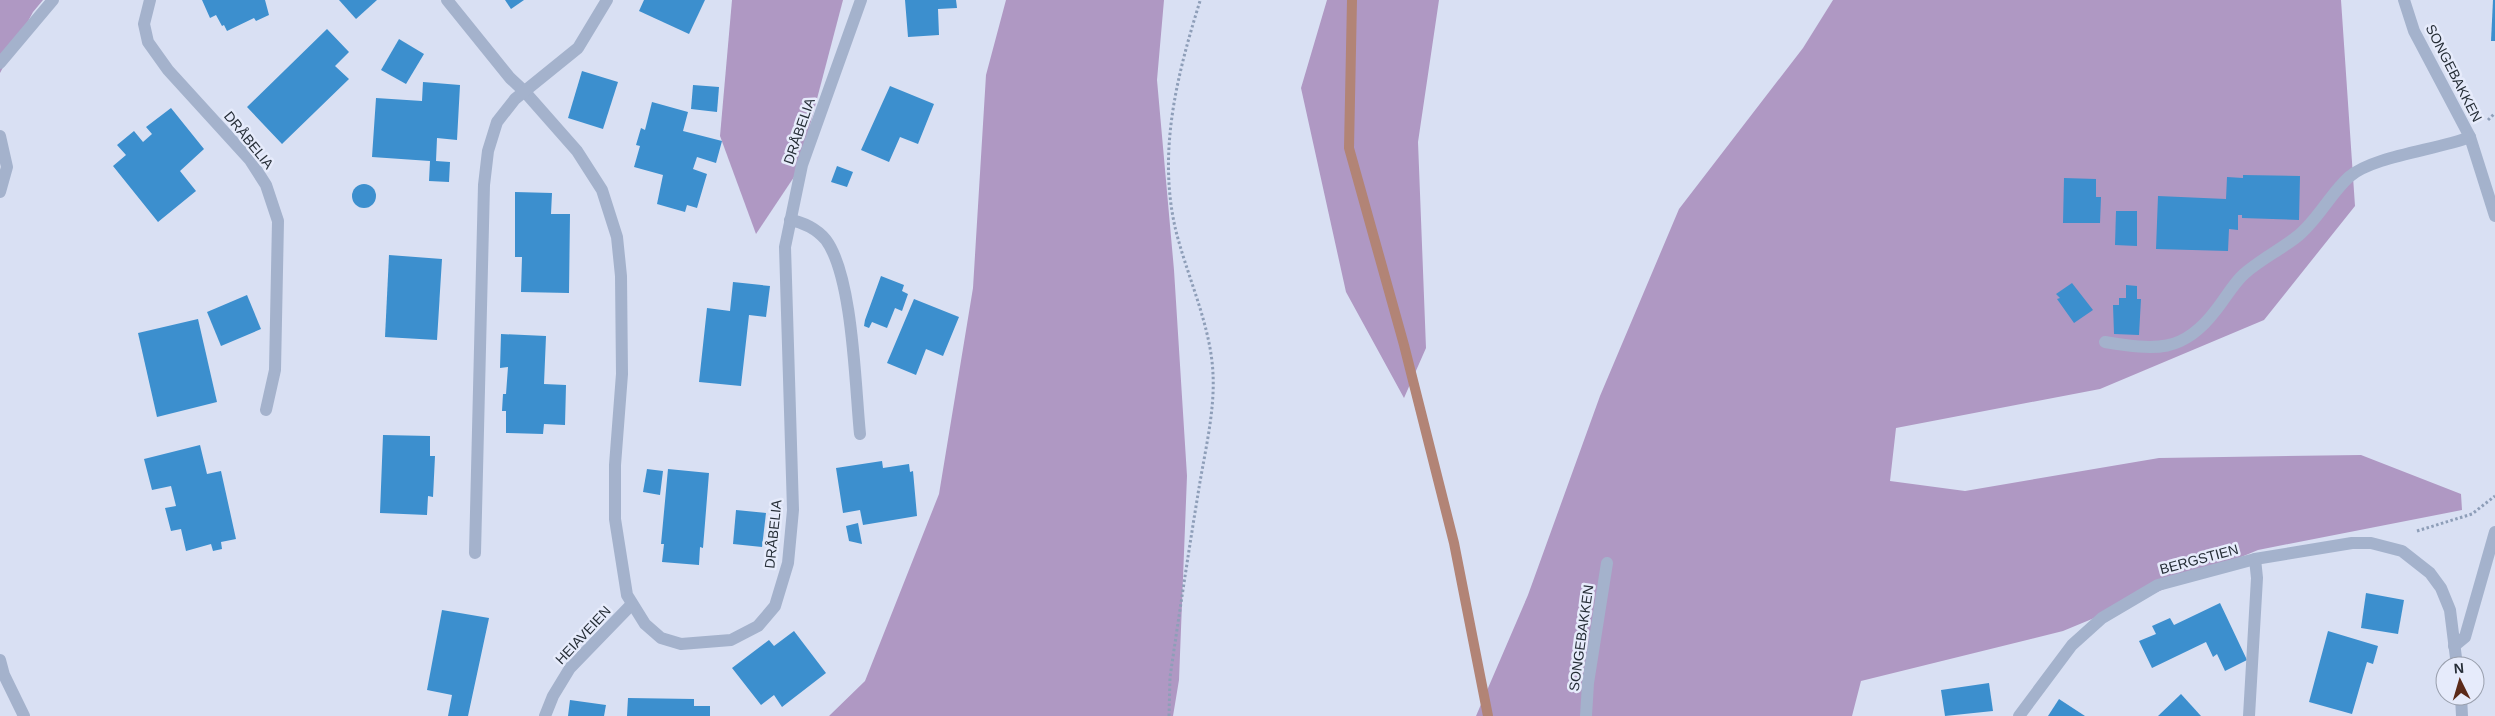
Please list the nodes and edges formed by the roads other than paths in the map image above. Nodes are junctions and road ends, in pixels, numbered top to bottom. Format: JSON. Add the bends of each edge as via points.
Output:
{"nodes":[{"id":1,"x":53,"y":0,"type":"edge"},
{"id":2,"x":150,"y":0,"type":"edge"},
{"id":3,"x":447,"y":0,"type":"edge"},
{"id":4,"x":607,"y":0,"type":"edge"},
{"id":5,"x":862,"y":0,"type":"edge"},
{"id":6,"x":2404,"y":0,"type":"edge"},
{"id":7,"x":0,"y":63,"type":"edge"},
{"id":8,"x":525,"y":92,"type":"junction"},
{"id":9,"x":0,"y":136,"type":"edge"},
{"id":10,"x":2470,"y":136,"type":"junction"},
{"id":11,"x":0,"y":192,"type":"edge"},
{"id":12,"x":2495,"y":216,"type":"edge"},
{"id":13,"x":790,"y":220,"type":"junction"},
{"id":14,"x":2105,"y":342,"type":"dead end"},
{"id":15,"x":266,"y":410,"type":"dead end"},
{"id":16,"x":860,"y":434,"type":"dead end"},
{"id":17,"x":2495,"y":532,"type":"edge"},
{"id":18,"x":475,"y":553,"type":"dead end"},
{"id":19,"x":2255,"y":559,"type":"junction"},
{"id":20,"x":1606,"y":563,"type":"dead end"},
{"id":21,"x":632,"y":604,"type":"junction"},
{"id":22,"x":2454,"y":646,"type":"junction"},
{"id":23,"x":2456,"y":656,"type":"edge"},
{"id":24,"x":0,"y":660,"type":"edge"},
{"id":25,"x":24,"y":716,"type":"edge"},
{"id":26,"x":546,"y":716,"type":"edge"},
{"id":27,"x":1586,"y":716,"type":"edge"},
{"id":28,"x":2019,"y":716,"type":"edge"},
{"id":29,"x":2249,"y":716,"type":"edge"}],
"edges":[{"from":1,"to":7,"type":"street"},
{"from":2,"to":15,"type":"street","name":"DRÅBELIA","via":[[144,24],[148,42],[168,70],[250,160],[266,185],[278,221],[275,370]]},
{"from":3,"to":8,"type":"street","name":"DRÅBELIA"},
{"from":4,"to":8,"type":"street","via":[[578,48]]},
{"from":5,"to":13,"type":"street","name":"DRÅBELIA","via":[[802,165]]},
{"from":6,"to":10,"type":"street","name":"SONGEBAKKEN","via":[[2414,31]]},
{"from":8,"to":18,"type":"street","via":[[515,99],[497,122],[488,151],[484,185]]},
{"from":8,"to":21,"type":"street","name":"DRÅBELIA","via":[[582,159],[602,190],[617,236],[622,276],[622,374],[615,465],[615,519],[627,595]]},
{"from":9,"to":11,"type":"street","via":[[7,167]]},
{"from":10,"to":12,"type":"street","name":"SONGEBAKKEN"},
{"from":10,"to":14,"type":"street","via":[[2446,146],[2368,165],[2348,178],[2320,215],[2300,234],[2243,275],[2205,326],[2179,344],[2144,349]]},
{"from":13,"to":16,"type":"street","via":[[804,222],[825,238],[837,261],[846,301]]},
{"from":13,"to":21,"type":"street","name":"DRÅBELIA","via":[[785,247],[793,510],[788,563],[775,606],[758,626],[731,640],[681,644],[661,638],[645,624]]},
{"from":17,"to":22,"type":"street","via":[[2465,637]]},
{"from":19,"to":22,"type":"street","via":[[2352,543],[2371,543],[2402,551],[2430,573],[2441,588],[2450,610]]},
{"from":19,"to":28,"type":"street","name":"BERGSTIEN","via":[[2158,585],[2102,618],[2072,645]]},
{"from":19,"to":29,"type":"street","name":"BERGSTIEN","via":[[2257,578]]},
{"from":20,"to":27,"type":"street","name":"SONGEBAKKEN"},
{"from":21,"to":26,"type":"street","name":"HEIAVEIEN","via":[[570,668],[553,696]]},
{"from":22,"to":23,"type":"street"},
{"from":24,"to":25,"type":"street"}]}
